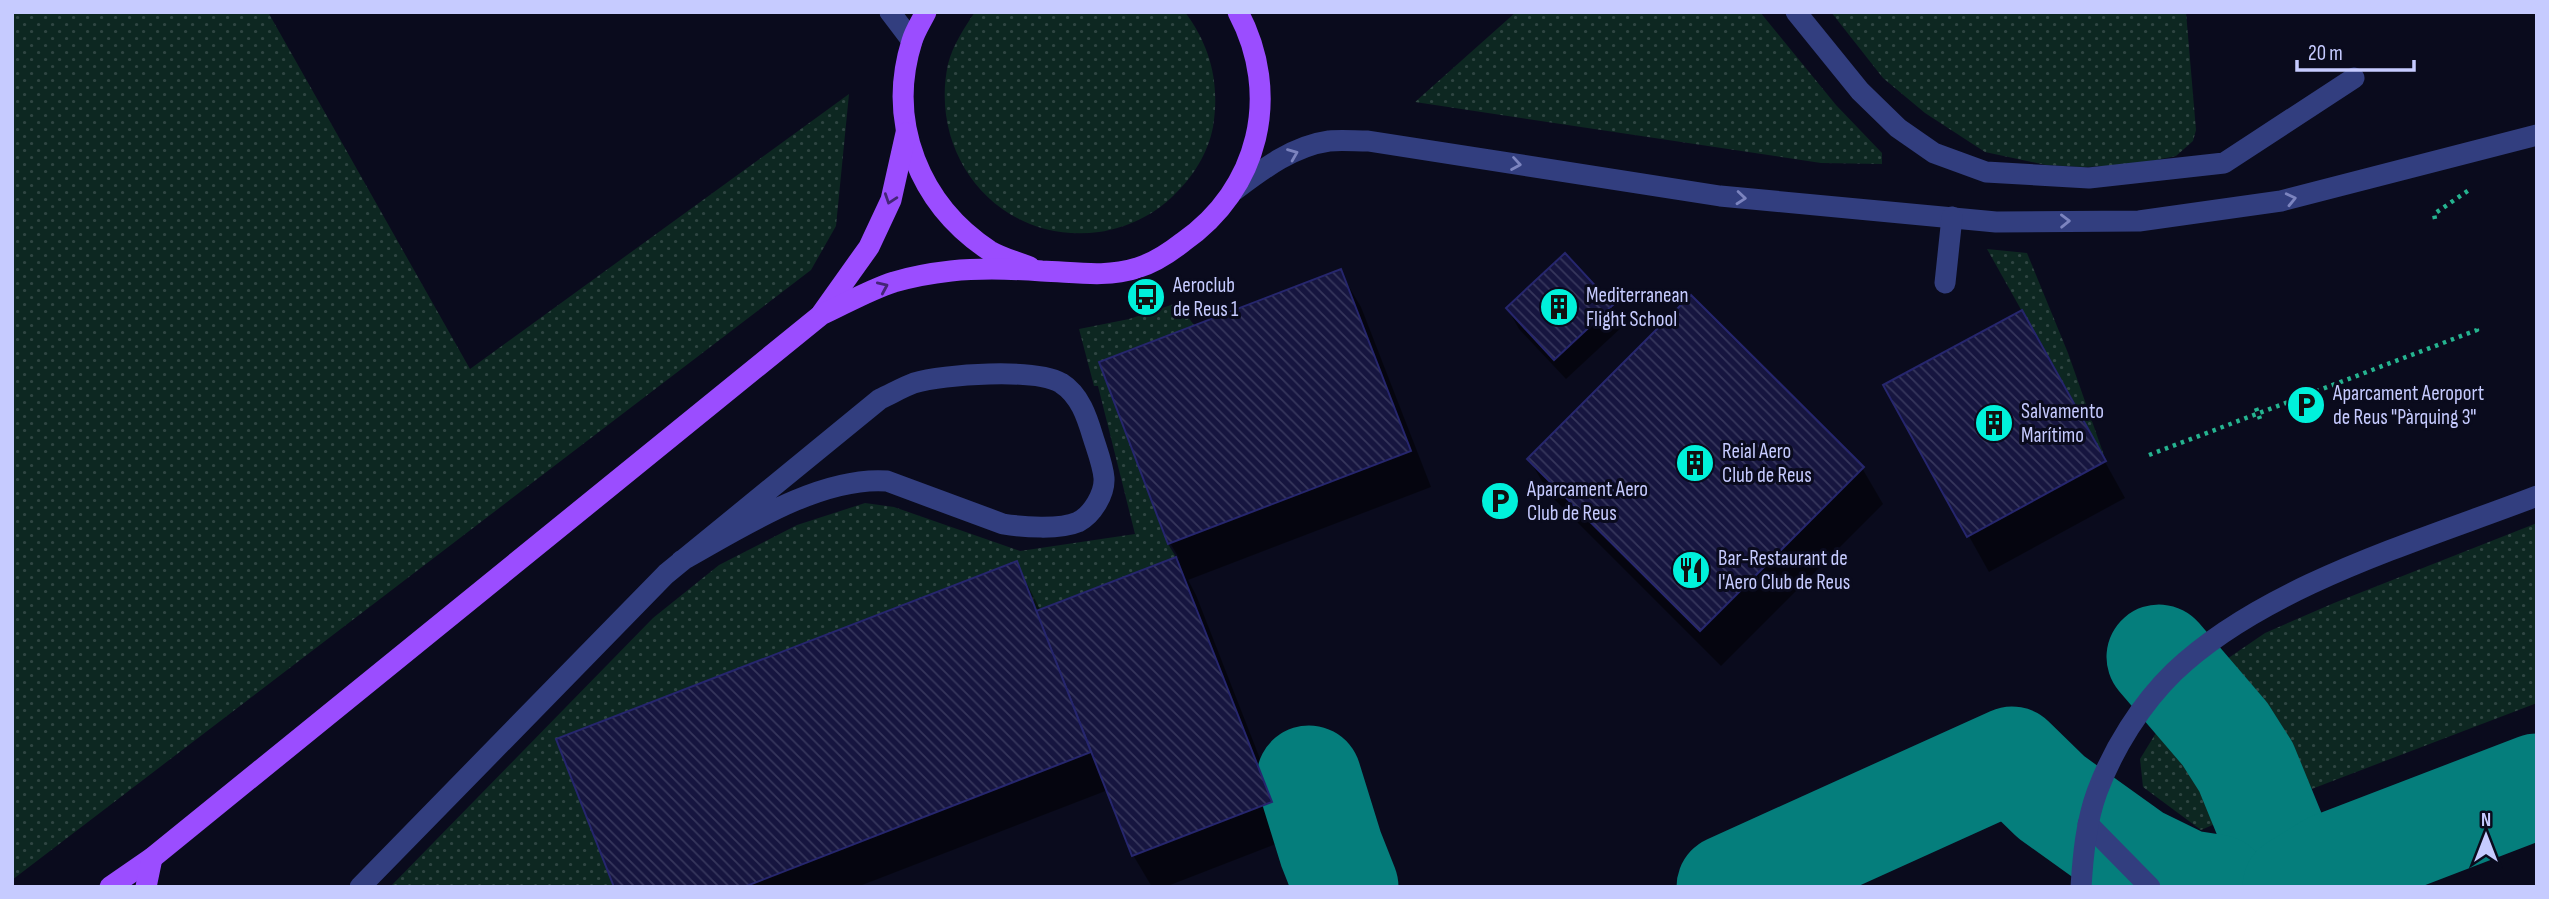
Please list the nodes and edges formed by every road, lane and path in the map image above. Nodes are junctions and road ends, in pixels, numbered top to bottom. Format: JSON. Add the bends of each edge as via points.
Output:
{"nodes":[{"id":1,"x":890,"y":12,"type":"edge"},
{"id":2,"x":926,"y":12,"type":"edge"},
{"id":3,"x":1238,"y":12,"type":"edge"},
{"id":4,"x":1796,"y":12,"type":"edge"},
{"id":5,"x":912,"y":41,"type":"junction"},
{"id":6,"x":2354,"y":78,"type":"dead end"},
{"id":7,"x":906,"y":133,"type":"junction"},
{"id":8,"x":2537,"y":135,"type":"edge"},
{"id":9,"x":1235,"y":190,"type":"junction"},
{"id":10,"x":2469,"y":190,"type":"dead end"},
{"id":11,"x":1952,"y":217,"type":"junction"},
{"id":12,"x":2435,"y":219,"type":"dead end"},
{"id":13,"x":1039,"y":271,"type":"junction"},
{"id":14,"x":1945,"y":283,"type":"dead end"},
{"id":15,"x":821,"y":315,"type":"junction"},
{"id":16,"x":2475,"y":325,"type":"dead end"},
{"id":17,"x":2149,"y":455,"type":"dead end"},
{"id":18,"x":2537,"y":496,"type":"edge"},
{"id":19,"x":681,"y":561,"type":"junction"},
{"id":20,"x":2088,"y":824,"type":"junction"},
{"id":21,"x":152,"y":858,"type":"junction"},
{"id":22,"x":110,"y":887,"type":"edge"},
{"id":23,"x":146,"y":887,"type":"edge"},
{"id":24,"x":360,"y":887,"type":"edge"},
{"id":25,"x":2081,"y":887,"type":"edge"},
{"id":26,"x":2150,"y":887,"type":"edge"}],
"edges":[{"from":1,"to":5,"type":"street"},
{"from":2,"to":5,"type":"main road"},
{"from":3,"to":9,"type":"main road","via":[[1259,72],[1260,113],[1252,153]]},
{"from":4,"to":6,"type":"street","via":[[1860,91],[1898,128],[1934,153],[1986,172],[2089,178],[2224,163]]},
{"from":5,"to":7,"type":"main road","via":[[903,87]]},
{"from":7,"to":13,"type":"main road","via":[[923,180],[952,221],[992,252]]},
{"from":7,"to":15,"type":"main road","one_way":true,"via":[[886,212],[869,247]]},
{"from":11,"to":8,"type":"street","one_way":true,"via":[[1997,222],[2138,221],[2281,201]]},
{"from":9,"to":11,"type":"street","one_way":true,"via":[[1270,163],[1297,152],[1327,141],[1368,141],[1720,196]]},
{"from":9,"to":13,"type":"main road","via":[[1205,227],[1166,255],[1138,268],[1104,275]]},
{"from":10,"to":12,"type":"path","via":[[2434,214]]},
{"from":11,"to":14,"type":"street"},
{"from":15,"to":13,"type":"main road","one_way":true,"via":[[894,282],[952,271]]},
{"from":15,"to":21,"type":"main road"},
{"from":16,"to":17,"type":"path","via":[[2477,330],[2382,369]]},
{"from":18,"to":20,"type":"street","via":[[2356,565],[2282,598],[2223,633],[2174,672],[2139,713],[2110,762]]},
{"from":19,"to":19,"type":"street","via":[[880,399],[915,383],[1043,375],[1076,396],[1102,466],[1102,495],[1078,522],[1023,527],[1003,524],[887,481],[869,480],[779,507]]},
{"from":19,"to":24,"type":"street"},
{"from":20,"to":25,"type":"street"},
{"from":20,"to":26,"type":"street"},
{"from":21,"to":22,"type":"main road"},
{"from":21,"to":23,"type":"main road"}]}
